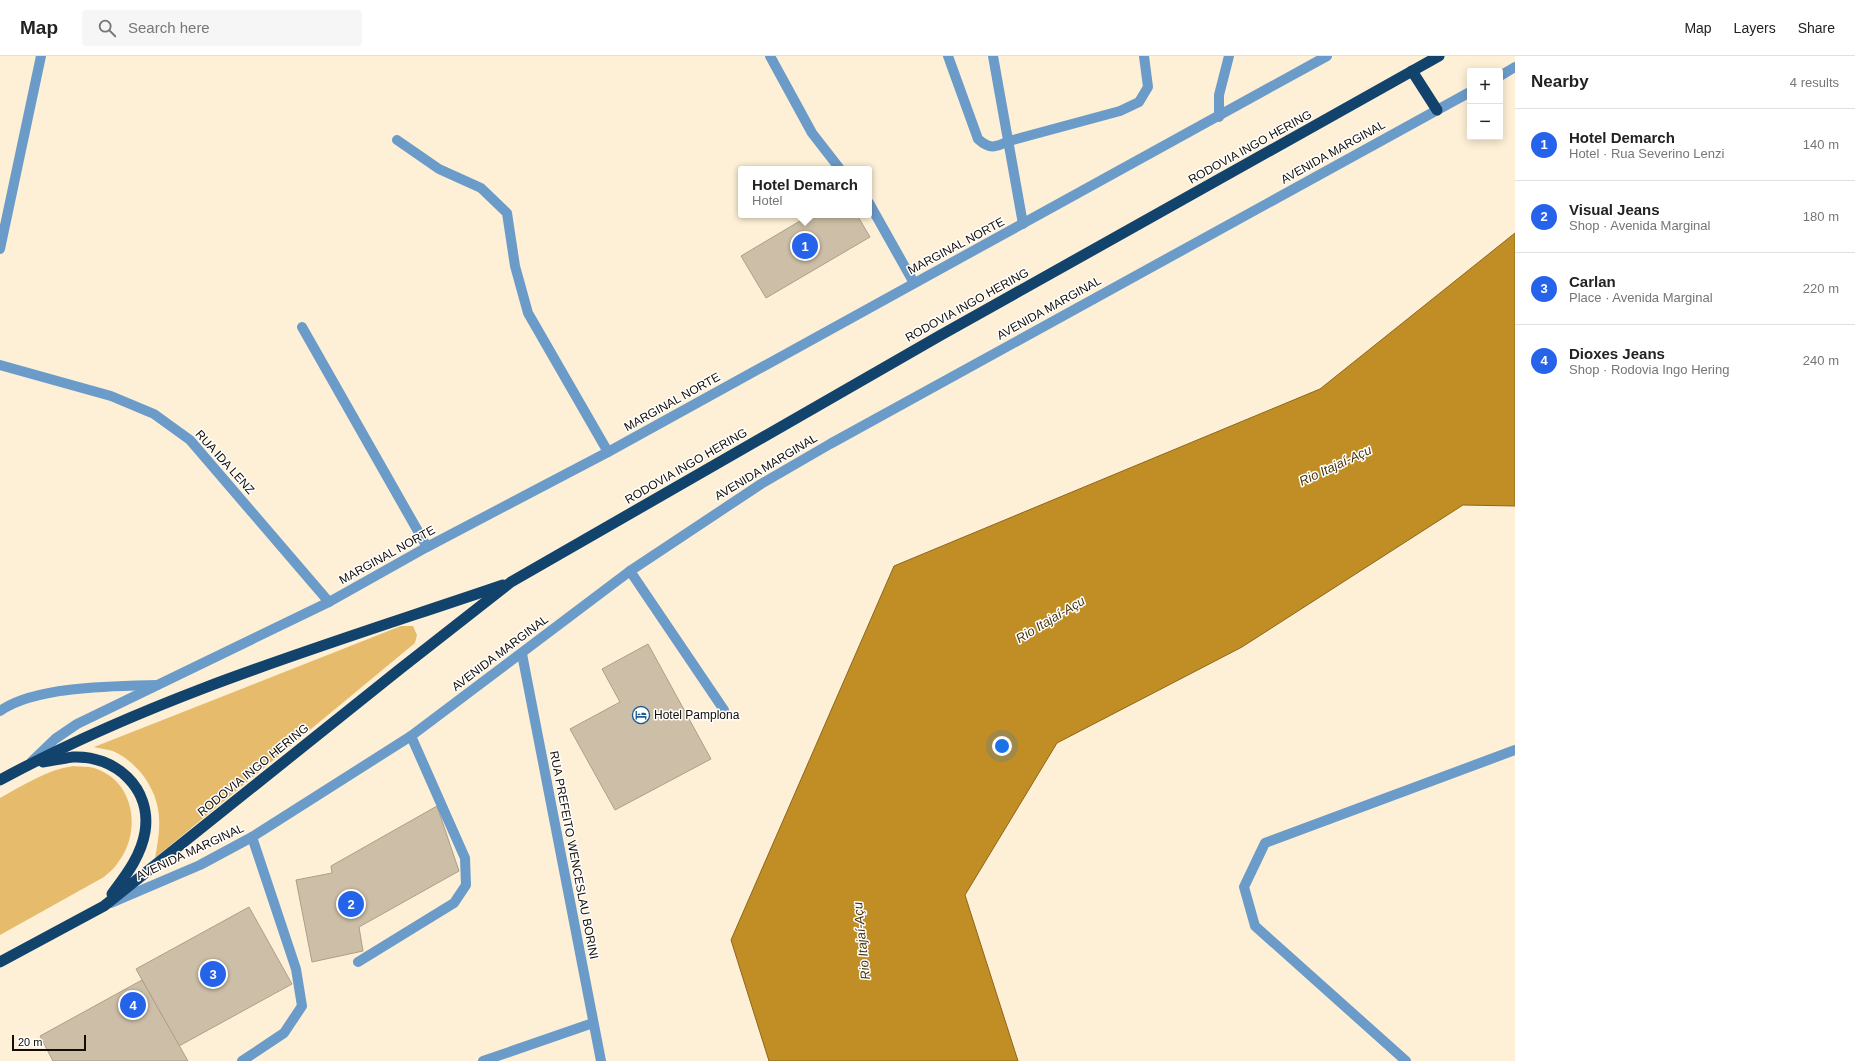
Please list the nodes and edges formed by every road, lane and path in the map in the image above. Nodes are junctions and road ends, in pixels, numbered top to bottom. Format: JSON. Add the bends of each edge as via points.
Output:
{"nodes":[{"id":1,"x":42,"y":56,"type":"edge"},
{"id":2,"x":770,"y":56,"type":"edge"},
{"id":3,"x":948,"y":56,"type":"edge"},
{"id":4,"x":993,"y":56,"type":"edge"},
{"id":5,"x":1144,"y":56,"type":"edge"},
{"id":6,"x":1229,"y":56,"type":"edge"},
{"id":7,"x":1327,"y":56,"type":"edge"},
{"id":8,"x":1439,"y":56,"type":"edge"},
{"id":9,"x":1515,"y":67,"type":"edge"},
{"id":10,"x":1412,"y":71,"type":"junction"},
{"id":11,"x":1503,"y":74,"type":"edge"},
{"id":12,"x":1467,"y":94,"type":"edge"},
{"id":13,"x":1437,"y":110,"type":"junction"},
{"id":14,"x":1218,"y":117,"type":"junction"},
{"id":15,"x":397,"y":140,"type":"dead end"},
{"id":16,"x":1009,"y":141,"type":"junction"},
{"id":17,"x":838,"y":166,"type":"edge"},
{"id":18,"x":872,"y":209,"type":"edge"},
{"id":19,"x":1023,"y":224,"type":"junction"},
{"id":20,"x":0,"y":249,"type":"edge"},
{"id":21,"x":914,"y":282,"type":"junction"},
{"id":22,"x":302,"y":327,"type":"dead end"},
{"id":23,"x":0,"y":366,"type":"edge"},
{"id":24,"x":608,"y":452,"type":"junction"},
{"id":25,"x":427,"y":547,"type":"junction"},
{"id":26,"x":630,"y":571,"type":"junction"},
{"id":27,"x":511,"y":582,"type":"junction"},
{"id":28,"x":330,"y":602,"type":"junction"},
{"id":29,"x":522,"y":654,"type":"junction"},
{"id":30,"x":157,"y":685,"type":"junction"},
{"id":31,"x":724,"y":710,"type":"dead end"},
{"id":32,"x":0,"y":711,"type":"edge"},
{"id":33,"x":412,"y":736,"type":"junction"},
{"id":34,"x":1515,"y":750,"type":"edge"},
{"id":35,"x":28,"y":765,"type":"junction"},
{"id":36,"x":0,"y":780,"type":"edge"},
{"id":37,"x":252,"y":837,"type":"junction"},
{"id":38,"x":104,"y":906,"type":"junction"},
{"id":39,"x":0,"y":962,"type":"edge"},
{"id":40,"x":358,"y":962,"type":"dead end"},
{"id":41,"x":593,"y":1023,"type":"junction"},
{"id":42,"x":242,"y":1061,"type":"edge"},
{"id":43,"x":483,"y":1061,"type":"edge"},
{"id":44,"x":601,"y":1061,"type":"edge"},
{"id":45,"x":1406,"y":1061,"type":"edge"}],
"edges":[{"from":1,"to":20,"type":"street"},
{"from":2,"to":17,"type":"street","via":[[812,133]]},
{"from":3,"to":16,"type":"street","via":[[978,139],[985,146],[996,147]]},
{"from":4,"to":16,"type":"street"},
{"from":5,"to":16,"type":"street","via":[[1148,87],[1139,102],[1120,110]]},
{"from":6,"to":14,"type":"street","via":[[1219,95]]},
{"from":7,"to":14,"type":"street","name":"MARGINAL NORTE"},
{"from":8,"to":10,"type":"highway","name":"RODOVIA INGO HERING"},
{"from":9,"to":11,"type":"street"},
{"from":10,"to":13,"type":"highway"},
{"from":10,"to":27,"type":"highway","name":"RODOVIA INGO HERING","via":[[941,335]]},
{"from":12,"to":13,"type":"street","name":"AVENIDA MARGINAL"},
{"from":13,"to":26,"type":"street","name":"AVENIDA MARGINAL","via":[[830,444],[761,484]]},
{"from":14,"to":19,"type":"street","name":"MARGINAL NORTE"},
{"from":15,"to":24,"type":"street","via":[[439,169],[481,188],[507,213],[515,266],[528,312]]},
{"from":16,"to":19,"type":"street"},
{"from":18,"to":21,"type":"street"},
{"from":19,"to":21,"type":"street","name":"MARGINAL NORTE"},
{"from":21,"to":24,"type":"street","name":"MARGINAL NORTE"},
{"from":22,"to":25,"type":"street"},
{"from":23,"to":28,"type":"street","name":"RUA IDA LENZ","via":[[112,396],[154,414],[190,440]]},
{"from":24,"to":25,"type":"street","name":"MARGINAL NORTE"},
{"from":25,"to":28,"type":"street","name":"MARGINAL NORTE"},
{"from":26,"to":29,"type":"street","name":"AVENIDA MARGINAL"},
{"from":26,"to":31,"type":"street"},
{"from":27,"to":35,"type":"highway","name":"RODOVIA INGO HERING","via":[[198,689],[101,730]]},
{"from":27,"to":38,"type":"highway","name":"RODOVIA INGO HERING"},
{"from":28,"to":30,"type":"street","name":"MARGINAL NORTE"},
{"from":29,"to":33,"type":"street","name":"AVENIDA MARGINAL"},
{"from":29,"to":41,"type":"street","name":"RUA PREFEITO WENCESLAU BORINI"},
{"from":30,"to":32,"type":"street","via":[[100,686],[48,693],[9,704]]},
{"from":30,"to":35,"type":"street","name":"MARGINAL NORTE","via":[[77,724]]},
{"from":33,"to":37,"type":"street","name":"AVENIDA MARGINAL"},
{"from":33,"to":40,"type":"street","via":[[465,858],[466,886],[454,903]]},
{"from":34,"to":45,"type":"street","via":[[1265,843],[1244,887],[1255,926]]},
{"from":35,"to":36,"type":"highway","name":"RODOVIA INGO HERING"},
{"from":35,"to":38,"type":"highway","via":[[73,757],[102,761],[124,772],[139,793],[145,813],[145,832],[134,863]]},
{"from":37,"to":38,"type":"street","name":"AVENIDA MARGINAL","via":[[200,865]]},
{"from":37,"to":42,"type":"street","via":[[296,969],[302,1006],[284,1033]]},
{"from":38,"to":39,"type":"highway","name":"RODOVIA INGO HERING"},
{"from":41,"to":43,"type":"street"},
{"from":41,"to":44,"type":"street","name":"RUA PREFEITO WENCESLAU BORINI"}]}
